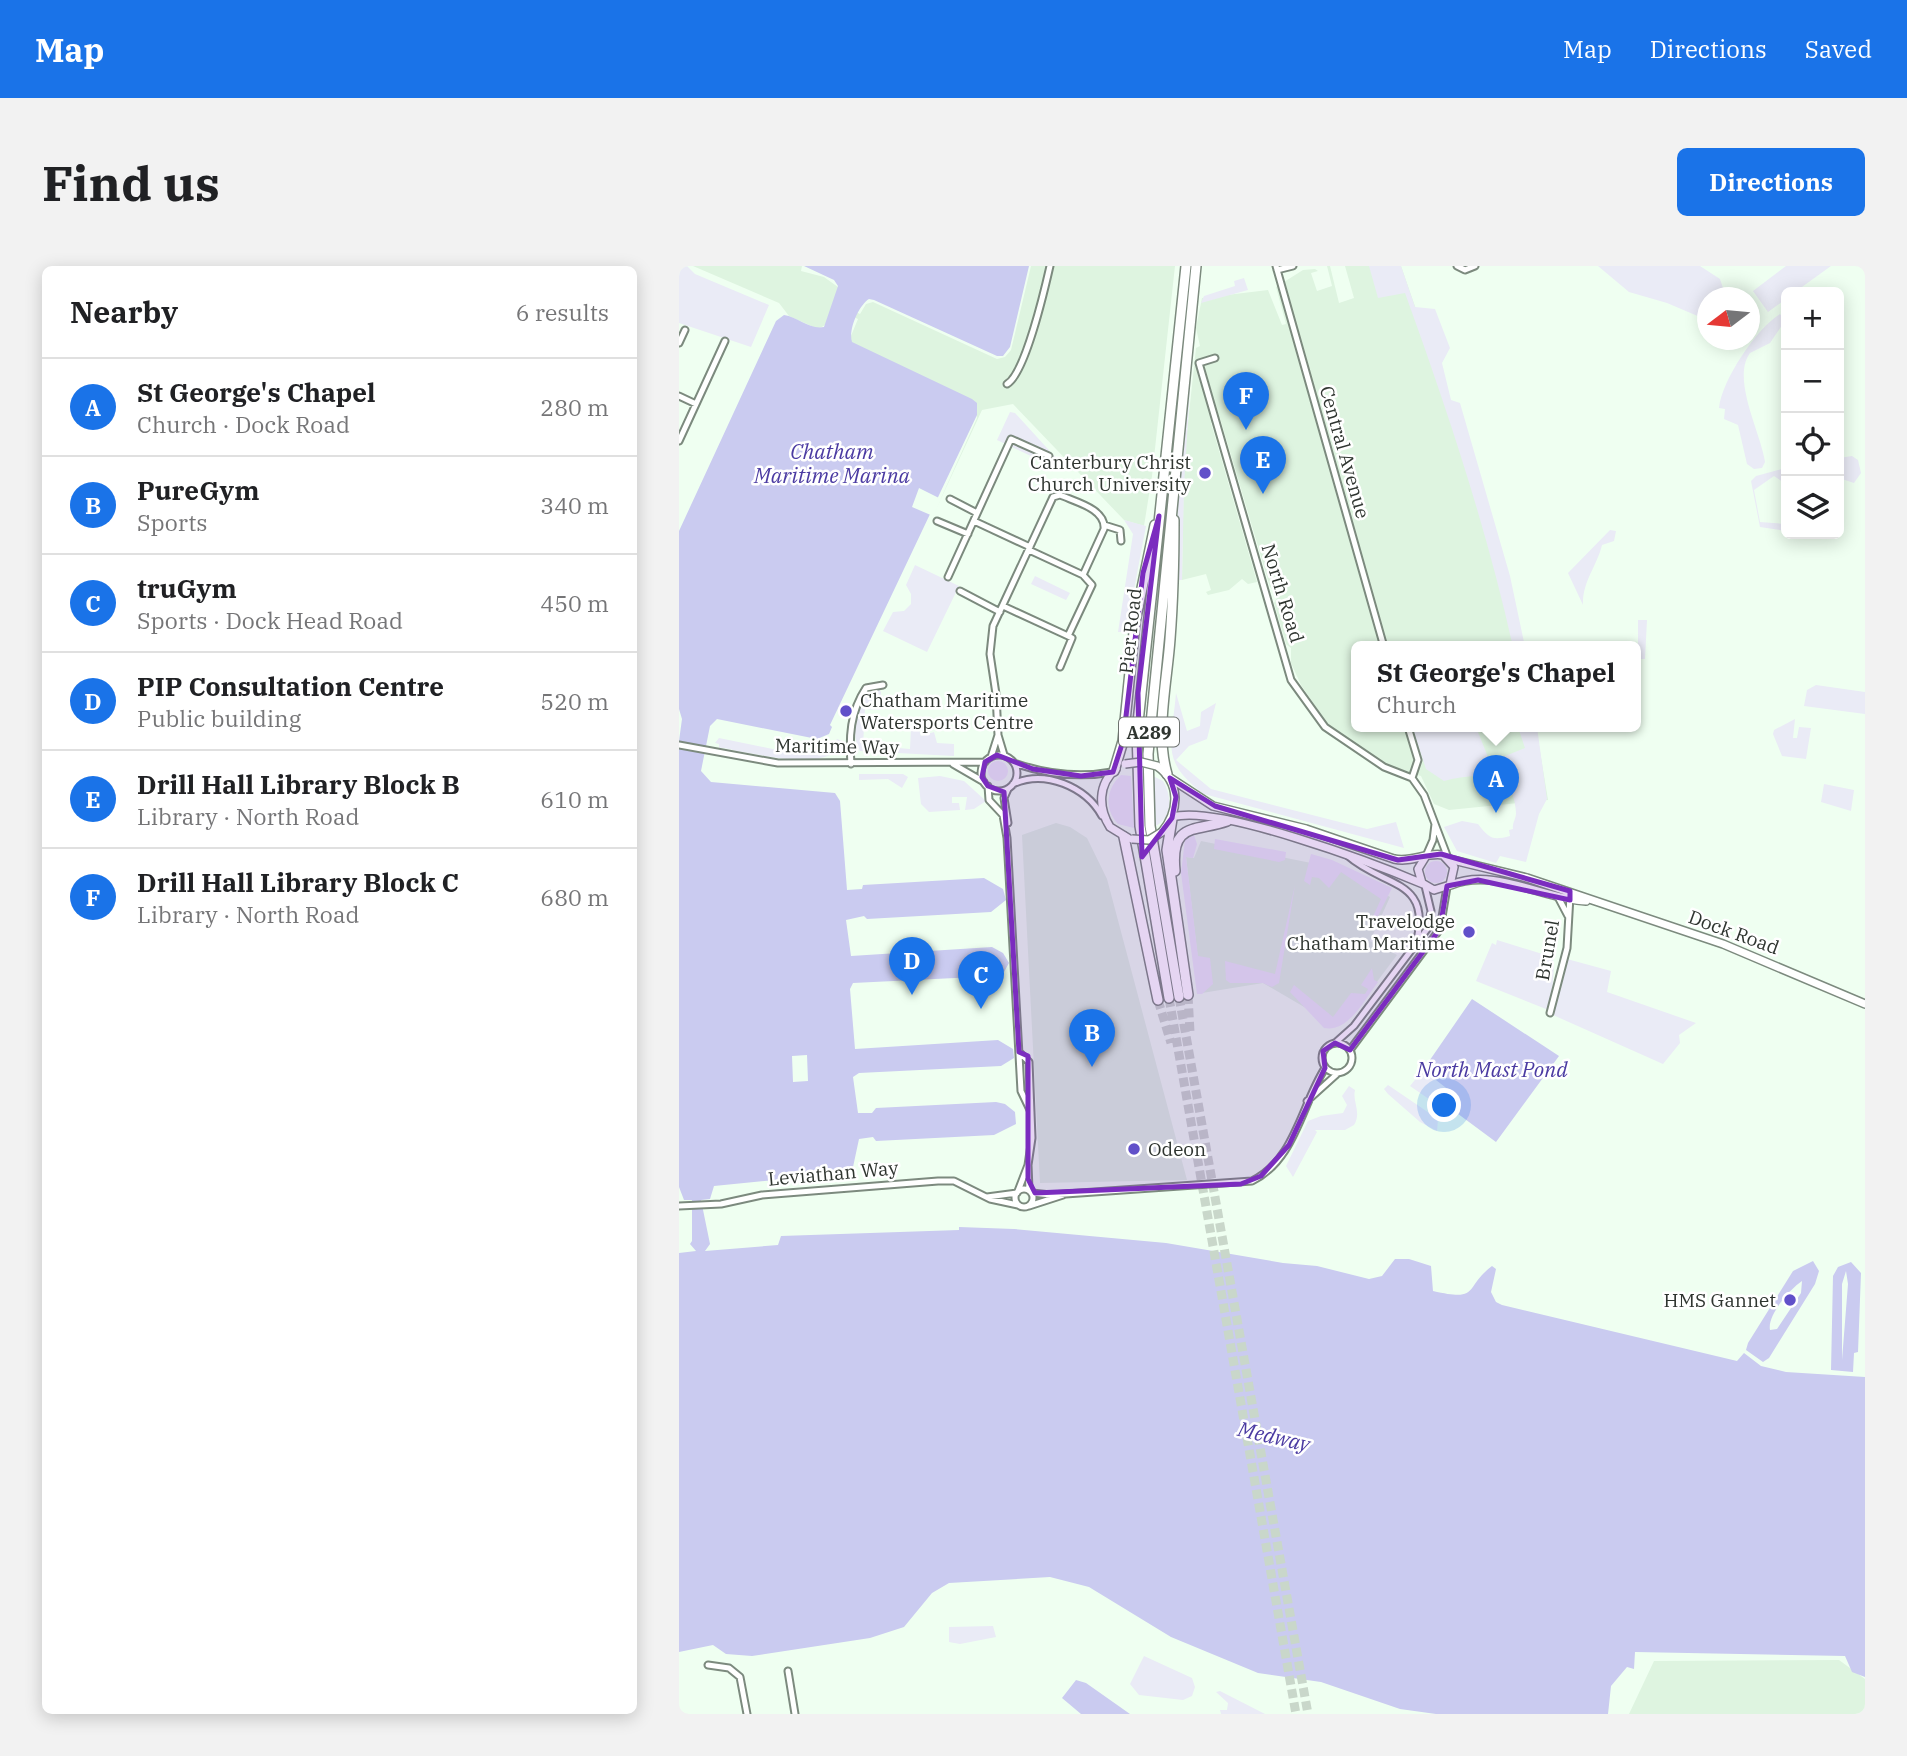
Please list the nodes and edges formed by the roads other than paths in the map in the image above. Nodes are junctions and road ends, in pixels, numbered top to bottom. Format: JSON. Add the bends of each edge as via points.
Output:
{"nodes":[{"id":1,"x":1050,"y":266,"type":"edge"},
{"id":2,"x":1186,"y":266,"type":"edge"},
{"id":3,"x":1196,"y":266,"type":"edge"},
{"id":4,"x":1293,"y":266,"type":"edge"},
{"id":5,"x":1457,"y":266,"type":"edge"},
{"id":6,"x":1475,"y":266,"type":"edge"},
{"id":7,"x":1277,"y":268,"type":"edge"},
{"id":8,"x":685,"y":330,"type":"dead end"},
{"id":9,"x":725,"y":341,"type":"dead end"},
{"id":10,"x":679,"y":343,"type":"edge"},
{"id":11,"x":1197,"y":354,"type":"dead end"},
{"id":12,"x":1215,"y":358,"type":"dead end"},
{"id":13,"x":1199,"y":363,"type":"junction"},
{"id":14,"x":1007,"y":384,"type":"dead end"},
{"id":15,"x":679,"y":396,"type":"edge"},
{"id":16,"x":697,"y":404,"type":"junction"},
{"id":17,"x":679,"y":441,"type":"edge"},
{"id":18,"x":1049,"y":456,"type":"dead end"},
{"id":19,"x":1174,"y":466,"type":"junction"},
{"id":20,"x":950,"y":499,"type":"dead end"},
{"id":21,"x":977,"y":513,"type":"junction"},
{"id":22,"x":1159,"y":516,"type":"junction"},
{"id":23,"x":937,"y":522,"type":"dead end"},
{"id":24,"x":974,"y":522,"type":"junction"},
{"id":25,"x":1104,"y":525,"type":"junction"},
{"id":26,"x":968,"y":534,"type":"junction"},
{"id":27,"x":1121,"y":541,"type":"dead end"},
{"id":28,"x":1030,"y":548,"type":"junction"},
{"id":29,"x":1083,"y":575,"type":"junction"},
{"id":30,"x":948,"y":577,"type":"dead end"},
{"id":31,"x":960,"y":591,"type":"dead end"},
{"id":32,"x":1002,"y":609,"type":"junction"},
{"id":33,"x":1068,"y":636,"type":"junction"},
{"id":34,"x":1382,"y":641,"type":"edge"},
{"id":35,"x":1060,"y":667,"type":"dead end"},
{"id":36,"x":883,"y":685,"type":"dead end"},
{"id":37,"x":1410,"y":732,"type":"edge"},
{"id":38,"x":998,"y":735,"type":"junction"},
{"id":39,"x":679,"y":745,"type":"edge"},
{"id":40,"x":1004,"y":755,"type":"junction"},
{"id":41,"x":991,"y":757,"type":"junction"},
{"id":42,"x":985,"y":762,"type":"junction"},
{"id":43,"x":1014,"y":763,"type":"junction"},
{"id":44,"x":851,"y":764,"type":"junction"},
{"id":45,"x":953,"y":764,"type":"junction"},
{"id":46,"x":1113,"y":771,"type":"junction"},
{"id":47,"x":1168,"y":776,"type":"junction"},
{"id":48,"x":1412,"y":778,"type":"junction"},
{"id":49,"x":986,"y":784,"type":"junction"},
{"id":50,"x":1010,"y":786,"type":"junction"},
{"id":51,"x":1172,"y":818,"type":"junction"},
{"id":52,"x":1227,"y":821,"type":"junction"},
{"id":53,"x":1434,"y":824,"type":"junction"},
{"id":54,"x":1110,"y":827,"type":"junction"},
{"id":55,"x":1007,"y":838,"type":"junction"},
{"id":56,"x":1128,"y":838,"type":"junction"},
{"id":57,"x":1346,"y":855,"type":"junction"},
{"id":58,"x":1426,"y":856,"type":"junction"},
{"id":59,"x":1449,"y":858,"type":"junction"},
{"id":60,"x":1173,"y":879,"type":"junction"},
{"id":61,"x":1424,"y":885,"type":"junction"},
{"id":62,"x":1449,"y":886,"type":"junction"},
{"id":63,"x":1570,"y":895,"type":"junction"},
{"id":64,"x":1557,"y":896,"type":"junction"},
{"id":65,"x":1569,"y":919,"type":"junction"},
{"id":66,"x":1411,"y":953,"type":"junction"},
{"id":67,"x":1179,"y":997,"type":"junction"},
{"id":68,"x":1158,"y":1000,"type":"tunnel mouth"},
{"id":69,"x":1865,"y":1004,"type":"edge"},
{"id":70,"x":1550,"y":1013,"type":"dead end"},
{"id":71,"x":1335,"y":1043,"type":"junction"},
{"id":72,"x":1350,"y":1050,"type":"junction"},
{"id":73,"x":1325,"y":1068,"type":"junction"},
{"id":74,"x":1336,"y":1074,"type":"junction"},
{"id":75,"x":1307,"y":1101,"type":"junction"},
{"id":76,"x":1028,"y":1166,"type":"junction"},
{"id":77,"x":1031,"y":1191,"type":"junction"},
{"id":78,"x":1018,"y":1192,"type":"junction"},
{"id":79,"x":1066,"y":1194,"type":"junction"},
{"id":80,"x":987,"y":1197,"type":"junction"},
{"id":81,"x":1019,"y":1205,"type":"junction"},
{"id":82,"x":681,"y":1206,"type":"edge"},
{"id":83,"x":1028,"y":1206,"type":"junction"},
{"id":84,"x":708,"y":1665,"type":"dead end"},
{"id":85,"x":788,"y":1671,"type":"dead end"},
{"id":86,"x":747,"y":1714,"type":"edge"},
{"id":87,"x":795,"y":1714,"type":"edge"}],
"edges":[{"from":1,"to":14,"type":"street","via":[[1026,350]]},
{"from":2,"to":22,"type":"main road","name":"Pier Road","number":"A289"},
{"from":3,"to":19,"type":"main road","name":"Pier Road","number":"A289"},
{"from":4,"to":7,"type":"street"},
{"from":5,"to":6,"type":"street","via":[[1465,270]]},
{"from":7,"to":34,"type":"street","name":"Central Avenue"},
{"from":8,"to":10,"type":"street"},
{"from":9,"to":16,"type":"street"},
{"from":11,"to":13,"type":"street","name":"North Road"},
{"from":12,"to":13,"type":"street"},
{"from":13,"to":48,"type":"street","name":"North Road","via":[[1291,680],[1325,727],[1384,767]]},
{"from":15,"to":16,"type":"street"},
{"from":16,"to":17,"type":"street"},
{"from":18,"to":21,"type":"street","via":[[1011,439]]},
{"from":19,"to":47,"type":"main road","via":[[1172,604],[1163,736]]},
{"from":19,"to":67,"type":"main road","name":"Pier Road","number":"A289","via":[[1147,777]]},
{"from":20,"to":21,"type":"street"},
{"from":21,"to":24,"type":"street"},
{"from":22,"to":46,"type":"main road","via":[[1151,533],[1138,603],[1123,741]]},
{"from":22,"to":67,"type":"main road","name":"Pier Road","number":"A289","via":[[1137,732],[1137,788],[1145,866]]},
{"from":23,"to":26,"type":"street"},
{"from":24,"to":26,"type":"street"},
{"from":24,"to":28,"type":"street"},
{"from":25,"to":27,"type":"street","via":[[1120,530]]},
{"from":25,"to":28,"type":"street","via":[[1101,514],[1060,495],[1053,497]]},
{"from":25,"to":29,"type":"street"},
{"from":26,"to":30,"type":"street"},
{"from":28,"to":29,"type":"street"},
{"from":28,"to":32,"type":"street"},
{"from":29,"to":33,"type":"street","via":[[1092,585]]},
{"from":31,"to":32,"type":"street"},
{"from":32,"to":33,"type":"street"},
{"from":32,"to":38,"type":"street","via":[[991,641]]},
{"from":33,"to":35,"type":"street","via":[[1072,638]]},
{"from":36,"to":44,"type":"street","via":[[866,688],[857,705],[851,724]]},
{"from":37,"to":48,"type":"street","via":[[1418,760]]},
{"from":38,"to":40,"type":"street"},
{"from":38,"to":41,"type":"street"},
{"from":39,"to":44,"type":"street","name":"Maritime Way","via":[[778,763]]},
{"from":40,"to":41,"type":"street"},
{"from":40,"to":43,"type":"street"},
{"from":41,"to":42,"type":"street"},
{"from":42,"to":45,"type":"street","name":"Maritime Way"},
{"from":42,"to":49,"type":"street","via":[[981,772]]},
{"from":43,"to":46,"type":"street","via":[[1081,776]]},
{"from":43,"to":50,"type":"street","via":[[1017,774]]},
{"from":44,"to":45,"type":"street","name":"Maritime Way"},
{"from":45,"to":49,"type":"street"},
{"from":46,"to":47,"type":"street","bridge":true,"via":[[1141,762],[1157,766]]},
{"from":46,"to":54,"type":"street","via":[[1101,793]]},
{"from":47,"to":51,"type":"street","via":[[1176,797]]},
{"from":47,"to":58,"type":"street","via":[[1215,806],[1398,860]]},
{"from":48,"to":53,"type":"street","via":[[1425,795]]},
{"from":49,"to":50,"type":"street","via":[[997,790]]},
{"from":49,"to":55,"type":"street","via":[[989,800],[1003,815]]},
{"from":50,"to":54,"type":"street","via":[[1023,780],[1044,780],[1076,788],[1094,803]]},
{"from":50,"to":55,"type":"street","via":[[1004,798]]},
{"from":51,"to":52,"type":"street","via":[[1195,813]]},
{"from":51,"to":56,"type":"street","bridge":true,"via":[[1149,840]]},
{"from":51,"to":60,"type":"main road","via":[[1167,850]]},
{"from":52,"to":57,"type":"street"},
{"from":52,"to":60,"type":"main road","via":[[1198,826],[1182,836],[1175,849]]},
{"from":53,"to":58,"type":"street"},
{"from":53,"to":59,"type":"street"},
{"from":54,"to":56,"type":"street"},
{"from":55,"to":76,"type":"street","via":[[1021,1094],[1031,1112]]},
{"from":56,"to":68,"type":"main road"},
{"from":57,"to":61,"type":"street"},
{"from":57,"to":66,"type":"street","via":[[1415,898],[1420,919]]},
{"from":58,"to":59,"type":"street","via":[[1436,853]]},
{"from":58,"to":61,"type":"street","via":[[1418,869]]},
{"from":59,"to":62,"type":"street","via":[[1455,870]]},
{"from":59,"to":63,"type":"street","name":"Dock Road"},
{"from":60,"to":67,"type":"main road"},
{"from":61,"to":62,"type":"street","via":[[1434,890]]},
{"from":61,"to":66,"type":"street","via":[[1431,918]]},
{"from":62,"to":64,"type":"street","name":"Dock Road","via":[[1477,879]]},
{"from":62,"to":72,"type":"street","via":[[1440,929]]},
{"from":63,"to":64,"type":"street","name":"Dock Road"},
{"from":63,"to":65,"type":"street","name":"Brunel"},
{"from":63,"to":69,"type":"street","name":"Dock Road","via":[[1723,944]]},
{"from":64,"to":65,"type":"street"},
{"from":65,"to":70,"type":"street","name":"Brunel","via":[[1566,955]]},
{"from":66,"to":71,"type":"street","via":[[1354,1026]]},
{"from":71,"to":72,"type":"street"},
{"from":71,"to":73,"type":"street","via":[[1323,1051]]},
{"from":72,"to":74,"type":"street","via":[[1349,1068]]},
{"from":73,"to":74,"type":"street"},
{"from":73,"to":75,"type":"street"},
{"from":74,"to":75,"type":"street"},
{"from":75,"to":79,"type":"street","via":[[1283,1157],[1252,1181]]},
{"from":76,"to":77,"type":"street"},
{"from":76,"to":78,"type":"street"},
{"from":77,"to":78,"type":"street"},
{"from":77,"to":79,"type":"street"},
{"from":77,"to":83,"type":"street","via":[[1033,1200]]},
{"from":78,"to":80,"type":"street"},
{"from":78,"to":81,"type":"street"},
{"from":79,"to":83,"type":"street"},
{"from":80,"to":81,"type":"street","name":"Leviathan Way"},
{"from":80,"to":82,"type":"street","name":"Leviathan Way","via":[[954,1181],[938,1181]]},
{"from":81,"to":83,"type":"street","name":"Leviathan Way"},
{"from":84,"to":86,"type":"street","via":[[729,1668],[740,1677]]},
{"from":85,"to":87,"type":"street"}]}
